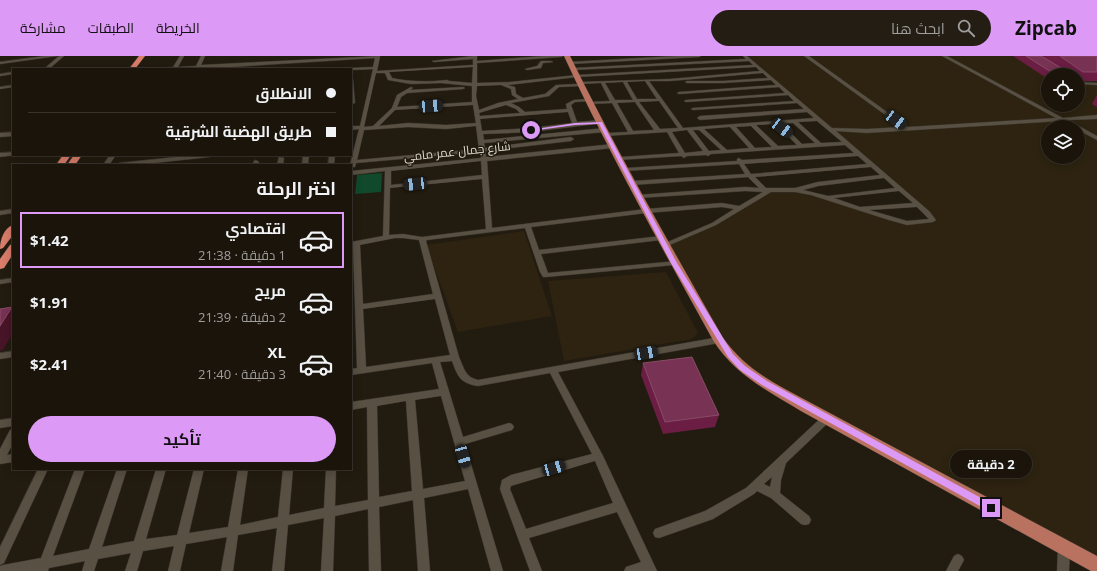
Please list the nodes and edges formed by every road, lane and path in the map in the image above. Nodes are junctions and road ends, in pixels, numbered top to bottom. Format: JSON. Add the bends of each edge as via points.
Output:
{"nodes":[{"id":1,"x":55,"y":56,"type":"edge"},
{"id":2,"x":62,"y":56,"type":"edge"},
{"id":3,"x":142,"y":56,"type":"edge"},
{"id":4,"x":149,"y":56,"type":"edge"},
{"id":5,"x":182,"y":56,"type":"edge"},
{"id":6,"x":206,"y":56,"type":"edge"},
{"id":7,"x":309,"y":56,"type":"edge"},
{"id":8,"x":561,"y":56,"type":"edge"},
{"id":9,"x":699,"y":56,"type":"edge"},
{"id":10,"x":806,"y":56,"type":"edge"},
{"id":11,"x":944,"y":56,"type":"edge"},
{"id":12,"x":651,"y":57,"type":"edge"},
{"id":13,"x":203,"y":58,"type":"edge"},
{"id":14,"x":332,"y":58,"type":"edge"},
{"id":15,"x":747,"y":58,"type":"edge"},
{"id":16,"x":217,"y":60,"type":"dead end"},
{"id":17,"x":475,"y":60,"type":"edge"},
{"id":18,"x":209,"y":61,"type":"dead end"},
{"id":19,"x":434,"y":61,"type":"dead end"},
{"id":20,"x":0,"y":63,"type":"edge"},
{"id":21,"x":329,"y":65,"type":"junction"},
{"id":22,"x":376,"y":65,"type":"edge"},
{"id":23,"x":657,"y":65,"type":"junction"},
{"id":24,"x":757,"y":66,"type":"junction"},
{"id":25,"x":46,"y":68,"type":"edge"},
{"id":26,"x":133,"y":68,"type":"edge"},
{"id":27,"x":141,"y":68,"type":"edge"},
{"id":28,"x":175,"y":68,"type":"joint"},
{"id":29,"x":198,"y":68,"type":"edge"},
{"id":30,"x":266,"y":68,"type":"edge"},
{"id":31,"x":574,"y":68,"type":"edge"},
{"id":32,"x":352,"y":69,"type":"edge"},
{"id":33,"x":526,"y":69,"type":"dead end"},
{"id":34,"x":663,"y":71,"type":"junction"},
{"id":35,"x":387,"y":72,"type":"junction"},
{"id":36,"x":764,"y":72,"type":"junction"},
{"id":37,"x":12,"y":73,"type":"edge"},
{"id":38,"x":352,"y":74,"type":"edge"},
{"id":39,"x":0,"y":75,"type":"edge"},
{"id":40,"x":772,"y":79,"type":"junction"},
{"id":41,"x":624,"y":80,"type":"junction"},
{"id":42,"x":646,"y":80,"type":"junction"},
{"id":43,"x":416,"y":82,"type":"junction"},
{"id":44,"x":602,"y":82,"type":"junction"},
{"id":45,"x":1085,"y":83,"type":"edge"},
{"id":46,"x":474,"y":84,"type":"junction"},
{"id":47,"x":494,"y":84,"type":"junction"},
{"id":48,"x":1097,"y":84,"type":"edge"},
{"id":49,"x":12,"y":86,"type":"edge"},
{"id":50,"x":674,"y":86,"type":"junction"},
{"id":51,"x":780,"y":86,"type":"junction"},
{"id":52,"x":0,"y":88,"type":"edge"},
{"id":53,"x":352,"y":91,"type":"edge"},
{"id":54,"x":408,"y":92,"type":"junction"},
{"id":55,"x":789,"y":94,"type":"junction"},
{"id":56,"x":521,"y":99,"type":"junction"},
{"id":57,"x":659,"y":100,"type":"junction"},
{"id":58,"x":636,"y":101,"type":"junction"},
{"id":59,"x":686,"y":101,"type":"junction"},
{"id":60,"x":589,"y":102,"type":"junction"},
{"id":61,"x":613,"y":102,"type":"junction"},
{"id":62,"x":798,"y":102,"type":"junction"},
{"id":63,"x":352,"y":103,"type":"edge"},
{"id":64,"x":476,"y":103,"type":"junction"},
{"id":65,"x":500,"y":104,"type":"junction"},
{"id":66,"x":693,"y":108,"type":"junction"},
{"id":67,"x":394,"y":109,"type":"junction"},
{"id":68,"x":569,"y":110,"type":"junction"},
{"id":69,"x":808,"y":110,"type":"junction"},
{"id":70,"x":524,"y":114,"type":"junction"},
{"id":71,"x":476,"y":115,"type":"junction"},
{"id":72,"x":1097,"y":117,"type":"edge"},
{"id":73,"x":700,"y":118,"type":"junction"},
{"id":74,"x":1061,"y":119,"type":"junction"},
{"id":75,"x":819,"y":120,"type":"junction"},
{"id":76,"x":794,"y":121,"type":"junction"},
{"id":77,"x":601,"y":122,"type":"junction"},
{"id":78,"x":774,"y":122,"type":"junction"},
{"id":79,"x":478,"y":124,"type":"junction"},
{"id":80,"x":575,"y":124,"type":"junction"},
{"id":81,"x":752,"y":124,"type":"junction"},
{"id":82,"x":732,"y":126,"type":"junction"},
{"id":83,"x":708,"y":127,"type":"junction"},
{"id":84,"x":828,"y":127,"type":"junction"},
{"id":85,"x":352,"y":128,"type":"edge"},
{"id":86,"x":361,"y":128,"type":"junction"},
{"id":87,"x":374,"y":128,"type":"junction"},
{"id":88,"x":700,"y":128,"type":"junction"},
{"id":89,"x":681,"y":129,"type":"junction"},
{"id":90,"x":689,"y":129,"type":"junction"},
{"id":91,"x":908,"y":129,"type":"junction"},
{"id":92,"x":668,"y":130,"type":"junction"},
{"id":93,"x":658,"y":131,"type":"junction"},
{"id":94,"x":1085,"y":131,"type":"edge"},
{"id":95,"x":479,"y":133,"type":"junction"},
{"id":96,"x":606,"y":133,"type":"junction"},
{"id":97,"x":631,"y":133,"type":"junction"},
{"id":98,"x":12,"y":134,"type":"edge"},
{"id":99,"x":0,"y":135,"type":"edge"},
{"id":100,"x":570,"y":137,"type":"junction"},
{"id":101,"x":1097,"y":138,"type":"edge"},
{"id":102,"x":481,"y":142,"type":"junction"},
{"id":103,"x":845,"y":142,"type":"junction"},
{"id":104,"x":820,"y":145,"type":"junction"},
{"id":105,"x":613,"y":146,"type":"junction"},
{"id":106,"x":802,"y":147,"type":"junction"},
{"id":107,"x":777,"y":148,"type":"junction"},
{"id":108,"x":482,"y":150,"type":"junction"},
{"id":109,"x":577,"y":150,"type":"junction"},
{"id":110,"x":754,"y":150,"type":"junction"},
{"id":111,"x":725,"y":151,"type":"junction"},
{"id":112,"x":732,"y":152,"type":"junction"},
{"id":113,"x":12,"y":154,"type":"edge"},
{"id":114,"x":708,"y":154,"type":"junction"},
{"id":115,"x":859,"y":154,"type":"junction"},
{"id":116,"x":0,"y":155,"type":"edge"},
{"id":117,"x":201,"y":156,"type":"edge"},
{"id":118,"x":684,"y":156,"type":"junction"},
{"id":119,"x":281,"y":158,"type":"dead end"},
{"id":120,"x":620,"y":159,"type":"junction"},
{"id":121,"x":484,"y":160,"type":"junction"},
{"id":122,"x":354,"y":162,"type":"junction"},
{"id":123,"x":741,"y":163,"type":"junction"},
{"id":124,"x":128,"y":164,"type":"edge"},
{"id":125,"x":280,"y":164,"type":"edge"},
{"id":126,"x":871,"y":164,"type":"junction"},
{"id":127,"x":352,"y":170,"type":"edge"},
{"id":128,"x":388,"y":170,"type":"junction"},
{"id":129,"x":626,"y":170,"type":"junction"},
{"id":130,"x":352,"y":174,"type":"edge"},
{"id":131,"x":750,"y":175,"type":"junction"},
{"id":132,"x":884,"y":176,"type":"junction"},
{"id":133,"x":484,"y":177,"type":"junction"},
{"id":134,"x":632,"y":183,"type":"junction"},
{"id":135,"x":387,"y":187,"type":"junction"},
{"id":136,"x":767,"y":189,"type":"junction"},
{"id":137,"x":795,"y":190,"type":"junction"},
{"id":138,"x":900,"y":190,"type":"junction"},
{"id":139,"x":639,"y":196,"type":"junction"},
{"id":140,"x":829,"y":198,"type":"junction"},
{"id":141,"x":918,"y":205,"type":"junction"},
{"id":142,"x":739,"y":208,"type":"junction"},
{"id":143,"x":858,"y":208,"type":"junction"},
{"id":144,"x":12,"y":211,"type":"edge"},
{"id":145,"x":646,"y":211,"type":"junction"},
{"id":146,"x":0,"y":213,"type":"edge"},
{"id":147,"x":527,"y":225,"type":"junction"},
{"id":148,"x":12,"y":229,"type":"edge"},
{"id":149,"x":489,"y":229,"type":"junction"},
{"id":150,"x":386,"y":236,"type":"junction"},
{"id":151,"x":422,"y":239,"type":"junction"},
{"id":152,"x":663,"y":242,"type":"junction"},
{"id":153,"x":354,"y":244,"type":"edge"},
{"id":154,"x":0,"y":246,"type":"edge"},
{"id":155,"x":12,"y":249,"type":"edge"},
{"id":156,"x":538,"y":252,"type":"junction"},
{"id":157,"x":674,"y":263,"type":"junction"},
{"id":158,"x":2,"y":264,"type":"edge"},
{"id":159,"x":12,"y":280,"type":"edge"},
{"id":160,"x":0,"y":282,"type":"edge"},
{"id":161,"x":437,"y":296,"type":"junction"},
{"id":162,"x":360,"y":307,"type":"junction"},
{"id":163,"x":720,"y":340,"type":"junction"},
{"id":164,"x":12,"y":354,"type":"edge"},
{"id":165,"x":0,"y":356,"type":"edge"},
{"id":166,"x":455,"y":356,"type":"junction"},
{"id":167,"x":434,"y":360,"type":"junction"},
{"id":168,"x":552,"y":369,"type":"junction"},
{"id":169,"x":362,"y":370,"type":"junction"},
{"id":170,"x":352,"y":372,"type":"edge"},
{"id":171,"x":444,"y":392,"type":"junction"},
{"id":172,"x":410,"y":397,"type":"junction"},
{"id":173,"x":372,"y":403,"type":"junction"},
{"id":174,"x":352,"y":406,"type":"edge"},
{"id":175,"x":827,"y":418,"type":"junction"},
{"id":176,"x":12,"y":422,"type":"edge"},
{"id":177,"x":0,"y":424,"type":"edge"},
{"id":178,"x":509,"y":428,"type":"dead end"},
{"id":179,"x":12,"y":435,"type":"edge"},
{"id":180,"x":459,"y":442,"type":"junction"},
{"id":181,"x":598,"y":456,"type":"junction"},
{"id":182,"x":12,"y":458,"type":"edge"},
{"id":183,"x":0,"y":460,"type":"edge"},
{"id":184,"x":782,"y":460,"type":"junction"},
{"id":185,"x":43,"y":470,"type":"edge"},
{"id":186,"x":80,"y":470,"type":"edge"},
{"id":187,"x":122,"y":470,"type":"edge"},
{"id":188,"x":160,"y":470,"type":"edge"},
{"id":189,"x":198,"y":470,"type":"edge"},
{"id":190,"x":243,"y":470,"type":"edge"},
{"id":191,"x":288,"y":470,"type":"edge"},
{"id":192,"x":331,"y":470,"type":"edge"},
{"id":193,"x":471,"y":484,"type":"junction"},
{"id":194,"x":756,"y":485,"type":"junction"},
{"id":195,"x":418,"y":495,"type":"junction"},
{"id":196,"x":775,"y":495,"type":"junction"},
{"id":197,"x":373,"y":504,"type":"junction"},
{"id":198,"x":620,"y":506,"type":"junction"},
{"id":199,"x":328,"y":512,"type":"junction"},
{"id":200,"x":805,"y":520,"type":"dead end"},
{"id":201,"x":284,"y":521,"type":"junction"},
{"id":202,"x":234,"y":531,"type":"junction"},
{"id":203,"x":659,"y":533,"type":"dead end"},
{"id":204,"x":523,"y":535,"type":"junction"},
{"id":205,"x":181,"y":540,"type":"junction"},
{"id":206,"x":138,"y":546,"type":"junction"},
{"id":207,"x":1064,"y":546,"type":"junction"},
{"id":208,"x":93,"y":555,"type":"junction"},
{"id":209,"x":0,"y":559,"type":"edge"},
{"id":210,"x":958,"y":560,"type":"dead end"},
{"id":211,"x":1097,"y":565,"type":"edge"},
{"id":212,"x":44,"y":567,"type":"edge"},
{"id":213,"x":650,"y":568,"type":"edge"},
{"id":214,"x":3,"y":571,"type":"edge"},
{"id":215,"x":88,"y":571,"type":"edge"},
{"id":216,"x":131,"y":571,"type":"edge"},
{"id":217,"x":174,"y":571,"type":"edge"},
{"id":218,"x":227,"y":571,"type":"edge"},
{"id":219,"x":278,"y":571,"type":"edge"},
{"id":220,"x":327,"y":571,"type":"edge"},
{"id":221,"x":375,"y":571,"type":"edge"},
{"id":222,"x":424,"y":571,"type":"edge"},
{"id":223,"x":497,"y":571,"type":"edge"},
{"id":224,"x":536,"y":571,"type":"edge"},
{"id":225,"x":630,"y":571,"type":"edge"},
{"id":226,"x":952,"y":571,"type":"edge"},
{"id":227,"x":1064,"y":571,"type":"edge"}],
"edges":[{"from":1,"to":20,"type":"street"},
{"from":2,"to":25,"type":"street"},
{"from":3,"to":26,"type":"highway"},
{"from":4,"to":27,"type":"highway"},
{"from":5,"to":28,"type":"street"},
{"from":6,"to":13,"type":"street"},
{"from":7,"to":16,"type":"street"},
{"from":8,"to":17,"type":"street"},
{"from":9,"to":12,"type":"street"},
{"from":10,"to":91,"type":"street"},
{"from":11,"to":74,"type":"street"},
{"from":12,"to":23,"type":"street"},
{"from":12,"to":31,"type":"street"},
{"from":13,"to":18,"type":"street"},
{"from":13,"to":29,"type":"street"},
{"from":14,"to":21,"type":"street"},
{"from":14,"to":22,"type":"street"},
{"from":14,"to":29,"type":"street"},
{"from":15,"to":23,"type":"street"},
{"from":15,"to":24,"type":"street"},
{"from":17,"to":19,"type":"street"},
{"from":17,"to":35,"type":"street"},
{"from":17,"to":46,"type":"street"},
{"from":21,"to":22,"type":"street"},
{"from":21,"to":30,"type":"street"},
{"from":22,"to":32,"type":"street"},
{"from":22,"to":35,"type":"street"},
{"from":22,"to":38,"type":"street"},
{"from":22,"to":86,"type":"street"},
{"from":23,"to":31,"type":"street"},
{"from":23,"to":34,"type":"street"},
{"from":24,"to":34,"type":"street"},
{"from":24,"to":36,"type":"street"},
{"from":28,"to":29,"type":"street"},
{"from":31,"to":33,"type":"street","via":[[544,62],[539,67]]},
{"from":31,"to":34,"type":"street"},
{"from":31,"to":44,"type":"street"},
{"from":31,"to":47,"type":"street"},
{"from":31,"to":56,"type":"street","via":[[547,95]]},
{"from":31,"to":60,"type":"main road"},
{"from":34,"to":50,"type":"street"},
{"from":35,"to":43,"type":"street","via":[[390,79]]},
{"from":36,"to":40,"type":"street"},
{"from":36,"to":50,"type":"street","via":[[695,77]]},
{"from":37,"to":39,"type":"street"},
{"from":40,"to":50,"type":"street"},
{"from":40,"to":51,"type":"street"},
{"from":41,"to":42,"type":"street"},
{"from":41,"to":44,"type":"street"},
{"from":41,"to":58,"type":"street"},
{"from":42,"to":50,"type":"street"},
{"from":42,"to":57,"type":"street"},
{"from":43,"to":46,"type":"street"},
{"from":43,"to":54,"type":"street"},
{"from":44,"to":61,"type":"street"},
{"from":45,"to":48,"type":"street"},
{"from":46,"to":47,"type":"street"},
{"from":46,"to":54,"type":"street"},
{"from":46,"to":64,"type":"street"},
{"from":47,"to":56,"type":"street","via":[[513,88],[514,95]]},
{"from":49,"to":52,"type":"street"},
{"from":50,"to":51,"type":"street"},
{"from":50,"to":59,"type":"street"},
{"from":51,"to":55,"type":"street"},
{"from":53,"to":63,"type":"street"},
{"from":54,"to":67,"type":"street","via":[[399,96]]},
{"from":55,"to":59,"type":"street"},
{"from":55,"to":62,"type":"street"},
{"from":56,"to":65,"type":"street"},
{"from":57,"to":58,"type":"street"},
{"from":57,"to":89,"type":"street"},
{"from":58,"to":61,"type":"street"},
{"from":58,"to":93,"type":"street"},
{"from":59,"to":66,"type":"street"},
{"from":60,"to":61,"type":"street"},
{"from":60,"to":68,"type":"street","via":[[572,102],[568,104]]},
{"from":60,"to":77,"type":"main road"},
{"from":61,"to":97,"type":"street"},
{"from":62,"to":66,"type":"street"},
{"from":62,"to":69,"type":"street"},
{"from":64,"to":67,"type":"street"},
{"from":64,"to":71,"type":"street"},
{"from":65,"to":70,"type":"street","via":[[516,108]]},
{"from":65,"to":71,"type":"street"},
{"from":66,"to":73,"type":"street"},
{"from":67,"to":87,"type":"street"},
{"from":68,"to":70,"type":"street"},
{"from":68,"to":80,"type":"street"},
{"from":69,"to":73,"type":"street"},
{"from":69,"to":75,"type":"street"},
{"from":70,"to":71,"type":"street"},
{"from":71,"to":79,"type":"street"},
{"from":72,"to":74,"type":"street"},
{"from":73,"to":83,"type":"street"},
{"from":74,"to":91,"type":"street"},
{"from":75,"to":76,"type":"street"},
{"from":75,"to":84,"type":"street"},
{"from":76,"to":78,"type":"street"},
{"from":76,"to":104,"type":"street"},
{"from":77,"to":80,"type":"street"},
{"from":77,"to":96,"type":"main road"},
{"from":78,"to":81,"type":"street"},
{"from":78,"to":106,"type":"street"},
{"from":79,"to":87,"type":"street"},
{"from":79,"to":95,"type":"street"},
{"from":80,"to":95,"type":"street"},
{"from":81,"to":82,"type":"street"},
{"from":81,"to":107,"type":"street"},
{"from":82,"to":83,"type":"street"},
{"from":82,"to":110,"type":"street"},
{"from":83,"to":88,"type":"street"},
{"from":84,"to":91,"type":"street","via":[[867,132]]},
{"from":84,"to":103,"type":"street"},
{"from":85,"to":86,"type":"street"},
{"from":86,"to":87,"type":"street"},
{"from":86,"to":122,"type":"street"},
{"from":88,"to":90,"type":"street"},
{"from":88,"to":111,"type":"street"},
{"from":89,"to":90,"type":"street"},
{"from":89,"to":92,"type":"street"},
{"from":90,"to":114,"type":"street"},
{"from":92,"to":93,"type":"street"},
{"from":92,"to":118,"type":"street"},
{"from":93,"to":97,"type":"street"},
{"from":94,"to":101,"type":"street"},
{"from":95,"to":102,"type":"street"},
{"from":96,"to":97,"type":"street"},
{"from":96,"to":100,"type":"street"},
{"from":96,"to":105,"type":"main road"},
{"from":98,"to":99,"type":"street"},
{"from":100,"to":102,"type":"street"},
{"from":100,"to":108,"type":"street"},
{"from":100,"to":109,"type":"street"},
{"from":102,"to":108,"type":"street"},
{"from":103,"to":104,"type":"street"},
{"from":103,"to":115,"type":"street"},
{"from":104,"to":106,"type":"street"},
{"from":105,"to":109,"type":"street","name":"شارع جمال عمر مامي"},
{"from":105,"to":120,"type":"main road"},
{"from":106,"to":107,"type":"street"},
{"from":107,"to":110,"type":"street"},
{"from":108,"to":121,"type":"street"},
{"from":108,"to":122,"type":"street"},
{"from":109,"to":121,"type":"street","name":"شارع جمال عمر مامي"},
{"from":110,"to":112,"type":"street"},
{"from":111,"to":112,"type":"street"},
{"from":111,"to":114,"type":"street"},
{"from":112,"to":123,"type":"street"},
{"from":113,"to":116,"type":"street"},
{"from":114,"to":118,"type":"street"},
{"from":115,"to":123,"type":"street"},
{"from":115,"to":126,"type":"street"},
{"from":117,"to":124,"type":"street"},
{"from":118,"to":120,"type":"street"},
{"from":119,"to":125,"type":"street"},
{"from":120,"to":129,"type":"main road"},
{"from":121,"to":128,"type":"street","name":"شارع جمال عمر مامي"},
{"from":121,"to":133,"type":"street"},
{"from":122,"to":127,"type":"street"},
{"from":123,"to":129,"type":"street"},
{"from":123,"to":131,"type":"street"},
{"from":126,"to":131,"type":"street"},
{"from":126,"to":132,"type":"street"},
{"from":128,"to":130,"type":"street","name":"شارع جمال عمر مامي"},
{"from":128,"to":135,"type":"street"},
{"from":129,"to":134,"type":"main road"},
{"from":131,"to":134,"type":"street"},
{"from":131,"to":136,"type":"street"},
{"from":132,"to":137,"type":"street","via":[[818,184]]},
{"from":132,"to":138,"type":"street"},
{"from":133,"to":135,"type":"street"},
{"from":133,"to":149,"type":"street"},
{"from":134,"to":139,"type":"main road"},
{"from":135,"to":150,"type":"street"},
{"from":136,"to":137,"type":"street"},
{"from":136,"to":139,"type":"street"},
{"from":136,"to":142,"type":"street"},
{"from":137,"to":140,"type":"street"},
{"from":138,"to":140,"type":"street"},
{"from":138,"to":141,"type":"street"},
{"from":139,"to":145,"type":"main road"},
{"from":140,"to":143,"type":"street"},
{"from":141,"to":143,"type":"street"},
{"from":141,"to":143,"type":"street","via":[[930,214],[933,220],[907,223]]},
{"from":142,"to":145,"type":"street","via":[[722,205]]},
{"from":142,"to":152,"type":"street","via":[[714,224]]},
{"from":144,"to":146,"type":"street"},
{"from":145,"to":147,"type":"street"},
{"from":145,"to":152,"type":"main road"},
{"from":147,"to":149,"type":"street"},
{"from":147,"to":156,"type":"street"},
{"from":148,"to":154,"type":"highway"},
{"from":149,"to":151,"type":"street"},
{"from":150,"to":151,"type":"street","via":[[401,234]]},
{"from":150,"to":153,"type":"street"},
{"from":151,"to":161,"type":"street"},
{"from":152,"to":156,"type":"street"},
{"from":152,"to":157,"type":"main road"},
{"from":153,"to":162,"type":"street"},
{"from":155,"to":158,"type":"highway"},
{"from":156,"to":157,"type":"street","via":[[546,275]]},
{"from":157,"to":163,"type":"main road"},
{"from":159,"to":160,"type":"street"},
{"from":161,"to":162,"type":"street"},
{"from":161,"to":166,"type":"street"},
{"from":162,"to":169,"type":"street"},
{"from":163,"to":168,"type":"street"},
{"from":163,"to":175,"type":"main road","via":[[730,356],[743,368],[764,383]]},
{"from":164,"to":165,"type":"street"},
{"from":166,"to":167,"type":"street"},
{"from":166,"to":168,"type":"street","via":[[465,379],[469,382],[478,383]]},
{"from":167,"to":169,"type":"street"},
{"from":167,"to":171,"type":"street"},
{"from":168,"to":181,"type":"street"},
{"from":169,"to":170,"type":"street"},
{"from":171,"to":172,"type":"street"},
{"from":171,"to":180,"type":"street"},
{"from":172,"to":173,"type":"street"},
{"from":172,"to":195,"type":"street"},
{"from":173,"to":174,"type":"street"},
{"from":173,"to":197,"type":"street"},
{"from":175,"to":184,"type":"street"},
{"from":175,"to":207,"type":"main road"},
{"from":176,"to":177,"type":"street"},
{"from":178,"to":180,"type":"street"},
{"from":179,"to":183,"type":"street"},
{"from":180,"to":193,"type":"street"},
{"from":181,"to":198,"type":"street"},
{"from":181,"to":204,"type":"street","via":[[506,483],[505,489]]},
{"from":182,"to":183,"type":"street"},
{"from":184,"to":194,"type":"street"},
{"from":184,"to":196,"type":"street"},
{"from":185,"to":209,"type":"street"},
{"from":186,"to":212,"type":"street"},
{"from":187,"to":208,"type":"street"},
{"from":188,"to":206,"type":"street"},
{"from":189,"to":205,"type":"street"},
{"from":190,"to":202,"type":"street"},
{"from":191,"to":201,"type":"street"},
{"from":192,"to":199,"type":"street"},
{"from":193,"to":195,"type":"street"},
{"from":193,"to":223,"type":"street"},
{"from":194,"to":196,"type":"street"},
{"from":194,"to":203,"type":"street","via":[[709,515]]},
{"from":195,"to":197,"type":"street"},
{"from":195,"to":222,"type":"street"},
{"from":196,"to":200,"type":"street"},
{"from":197,"to":199,"type":"street"},
{"from":197,"to":221,"type":"street"},
{"from":198,"to":204,"type":"street"},
{"from":198,"to":213,"type":"street"},
{"from":199,"to":201,"type":"street"},
{"from":199,"to":220,"type":"street"},
{"from":201,"to":202,"type":"street"},
{"from":201,"to":219,"type":"street"},
{"from":202,"to":205,"type":"street"},
{"from":202,"to":218,"type":"street"},
{"from":204,"to":224,"type":"street"},
{"from":205,"to":206,"type":"street"},
{"from":205,"to":217,"type":"street"},
{"from":206,"to":208,"type":"street"},
{"from":206,"to":216,"type":"street"},
{"from":207,"to":211,"type":"main road"},
{"from":207,"to":227,"type":"street"},
{"from":208,"to":212,"type":"street"},
{"from":208,"to":215,"type":"street"},
{"from":210,"to":226,"type":"street"},
{"from":212,"to":214,"type":"street"},
{"from":213,"to":225,"type":"street"}]}
